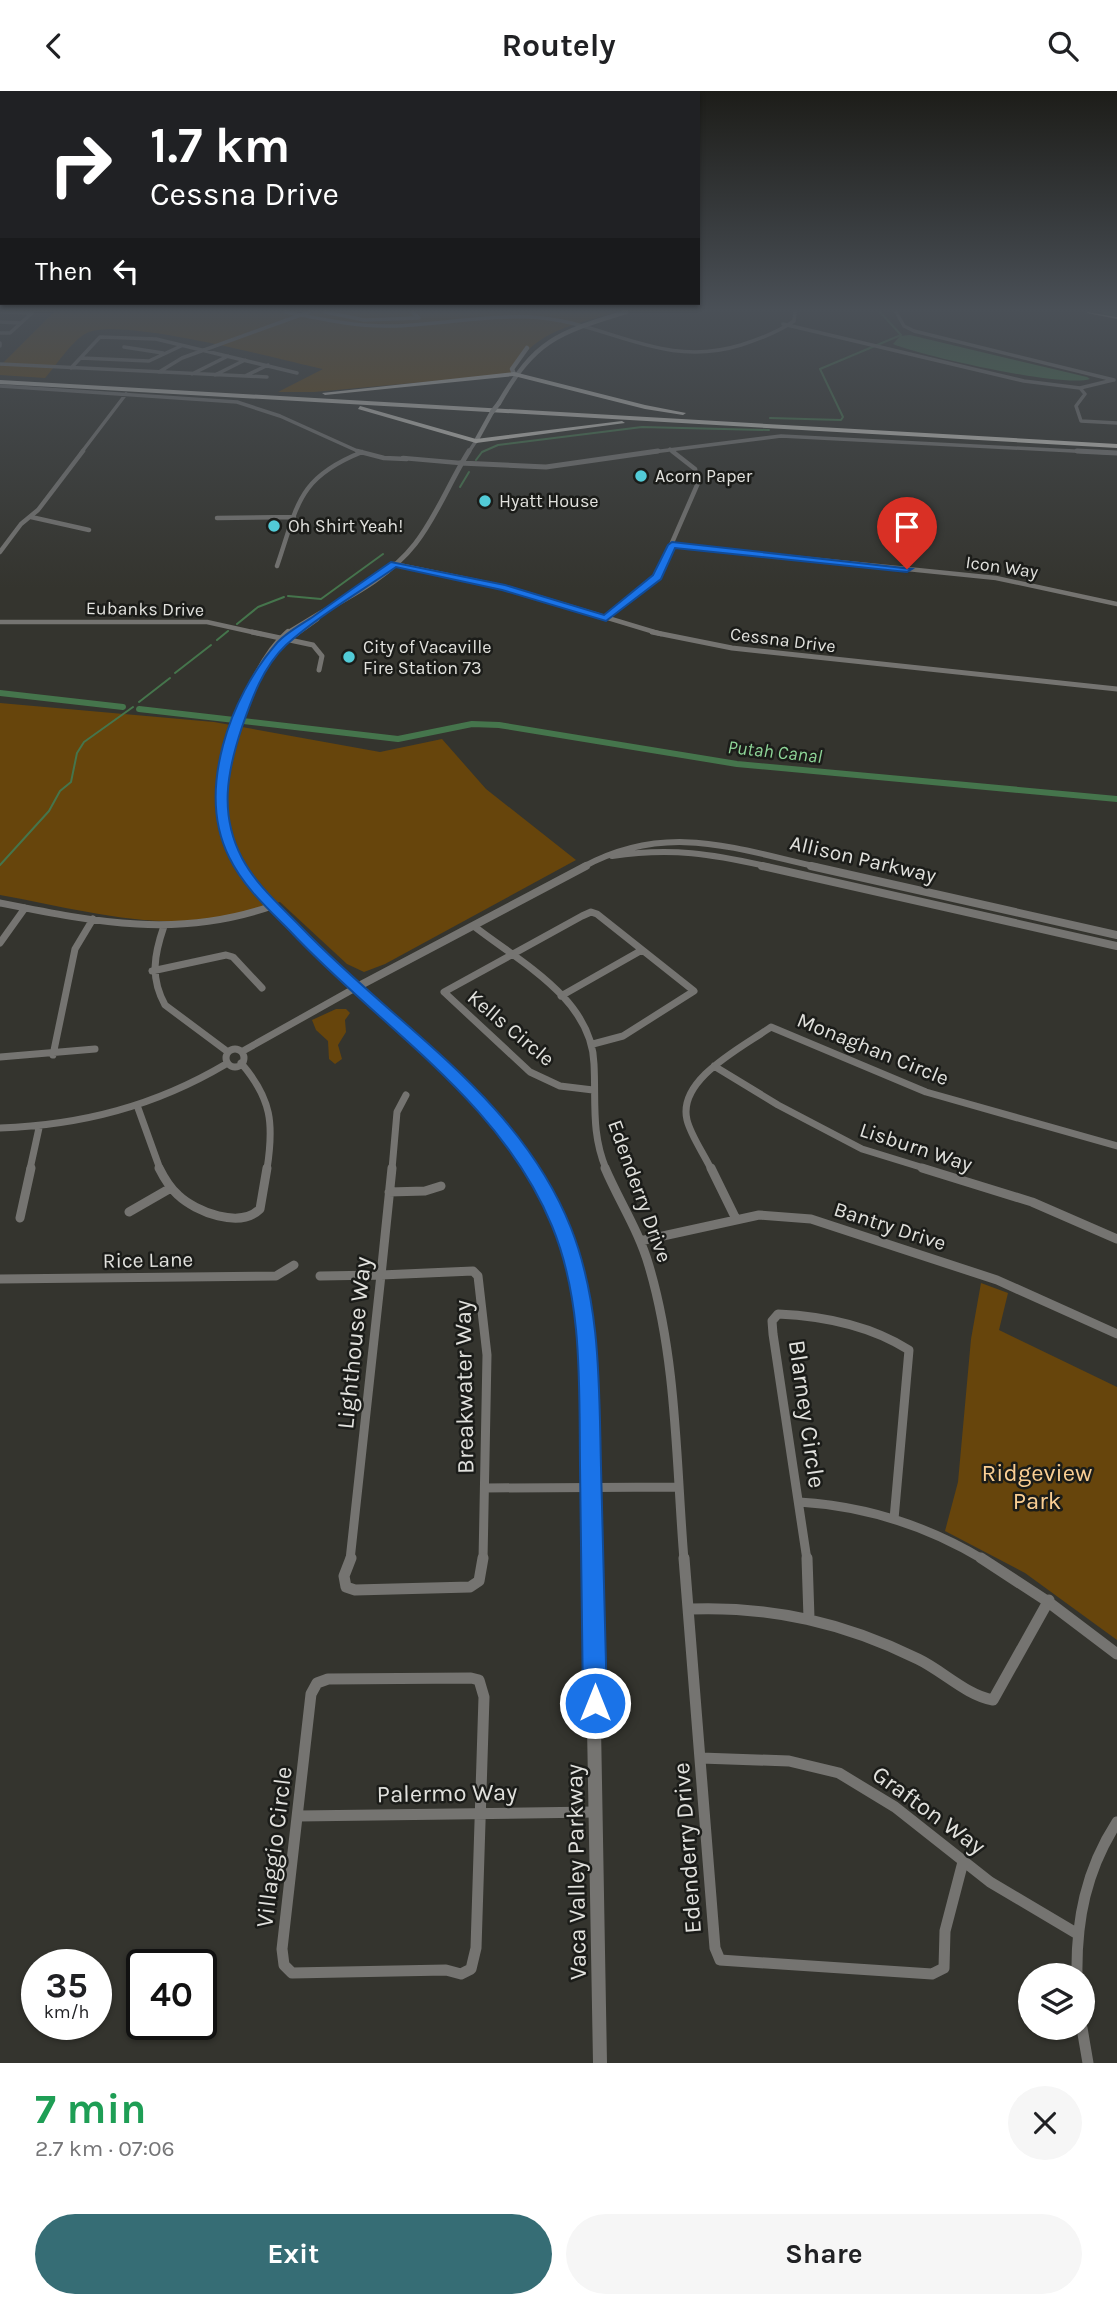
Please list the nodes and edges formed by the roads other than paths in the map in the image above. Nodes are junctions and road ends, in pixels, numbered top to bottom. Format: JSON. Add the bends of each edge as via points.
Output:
{"nodes":[{"id":1,"x":118,"y":404,"type":"edge"},
{"id":2,"x":246,"y":404,"type":"edge"},
{"id":3,"x":325,"y":404,"type":"edge"},
{"id":4,"x":383,"y":404,"type":"edge"},
{"id":5,"x":474,"y":404,"type":"edge"},
{"id":6,"x":498,"y":404,"type":"edge"},
{"id":7,"x":633,"y":404,"type":"edge"},
{"id":8,"x":1077,"y":404,"type":"edge"},
{"id":9,"x":749,"y":420,"type":"junction"},
{"id":10,"x":1117,"y":423,"type":"edge"},
{"id":11,"x":757,"y":425,"type":"junction"},
{"id":12,"x":773,"y":436,"type":"joint"},
{"id":13,"x":475,"y":441,"type":"junction"},
{"id":14,"x":1117,"y":444,"type":"edge"},
{"id":15,"x":671,"y":451,"type":"junction"},
{"id":16,"x":362,"y":452,"type":"junction"},
{"id":17,"x":1117,"y":453,"type":"edge"},
{"id":18,"x":388,"y":457,"type":"junction"},
{"id":19,"x":459,"y":464,"type":"junction"},
{"id":20,"x":574,"y":464,"type":"junction"},
{"id":21,"x":529,"y":471,"type":"junction"},
{"id":22,"x":31,"y":517,"type":"junction"},
{"id":23,"x":294,"y":517,"type":"junction"},
{"id":24,"x":217,"y":518,"type":"dead end"},
{"id":25,"x":89,"y":530,"type":"dead end"},
{"id":26,"x":672,"y":545,"type":"junction"},
{"id":27,"x":0,"y":552,"type":"edge"},
{"id":28,"x":394,"y":564,"type":"junction"},
{"id":29,"x":277,"y":566,"type":"dead end"},
{"id":30,"x":1117,"y":604,"type":"edge"},
{"id":31,"x":606,"y":618,"type":"junction"},
{"id":32,"x":0,"y":622,"type":"edge"},
{"id":33,"x":285,"y":638,"type":"junction"},
{"id":34,"x":319,"y":670,"type":"dead end"},
{"id":35,"x":1117,"y":688,"type":"edge"},
{"id":36,"x":603,"y":858,"type":"junction"},
{"id":37,"x":0,"y":903,"type":"edge"},
{"id":38,"x":272,"y":906,"type":"junction"},
{"id":39,"x":25,"y":908,"type":"junction"},
{"id":40,"x":93,"y":919,"type":"junction"},
{"id":41,"x":164,"y":926,"type":"junction"},
{"id":42,"x":475,"y":927,"type":"junction"},
{"id":43,"x":1117,"y":935,"type":"edge"},
{"id":44,"x":0,"y":943,"type":"edge"},
{"id":45,"x":1117,"y":946,"type":"edge"},
{"id":46,"x":642,"y":950,"type":"junction"},
{"id":47,"x":510,"y":956,"type":"junction"},
{"id":48,"x":152,"y":971,"type":"junction"},
{"id":49,"x":357,"y":987,"type":"junction"},
{"id":50,"x":262,"y":988,"type":"dead end"},
{"id":51,"x":561,"y":996,"type":"junction"},
{"id":52,"x":593,"y":1044,"type":"junction"},
{"id":53,"x":95,"y":1049,"type":"dead end"},
{"id":54,"x":243,"y":1051,"type":"junction"},
{"id":55,"x":228,"y":1052,"type":"junction"},
{"id":56,"x":53,"y":1055,"type":"junction"},
{"id":57,"x":0,"y":1057,"type":"edge"},
{"id":58,"x":241,"y":1063,"type":"junction"},
{"id":59,"x":226,"y":1064,"type":"junction"},
{"id":60,"x":714,"y":1066,"type":"junction"},
{"id":61,"x":593,"y":1090,"type":"junction"},
{"id":62,"x":406,"y":1095,"type":"dead end"},
{"id":63,"x":138,"y":1108,"type":"junction"},
{"id":64,"x":0,"y":1128,"type":"edge"},
{"id":65,"x":39,"y":1128,"type":"junction"},
{"id":66,"x":1117,"y":1146,"type":"edge"},
{"id":67,"x":441,"y":1186,"type":"dead end"},
{"id":68,"x":169,"y":1189,"type":"junction"},
{"id":69,"x":389,"y":1192,"type":"junction"},
{"id":70,"x":129,"y":1212,"type":"dead end"},
{"id":71,"x":20,"y":1218,"type":"dead end"},
{"id":72,"x":736,"y":1219,"type":"junction"},
{"id":73,"x":1117,"y":1239,"type":"edge"},
{"id":74,"x":640,"y":1241,"type":"junction"},
{"id":75,"x":294,"y":1265,"type":"dead end"},
{"id":76,"x":381,"y":1275,"type":"junction"},
{"id":77,"x":320,"y":1276,"type":"dead end"},
{"id":78,"x":0,"y":1279,"type":"edge"},
{"id":79,"x":1117,"y":1334,"type":"edge"},
{"id":80,"x":680,"y":1487,"type":"junction"},
{"id":81,"x":485,"y":1488,"type":"junction"},
{"id":82,"x":590,"y":1488,"type":"junction"},
{"id":83,"x":799,"y":1502,"type":"junction"},
{"id":84,"x":894,"y":1519,"type":"junction"},
{"id":85,"x":446,"y":1586,"type":"joint"},
{"id":86,"x":1049,"y":1600,"type":"junction"},
{"id":87,"x":690,"y":1609,"type":"junction"},
{"id":88,"x":809,"y":1618,"type":"junction"},
{"id":89,"x":1117,"y":1654,"type":"edge"},
{"id":90,"x":701,"y":1758,"type":"junction"},
{"id":91,"x":595,"y":1812,"type":"junction"},
{"id":92,"x":480,"y":1813,"type":"junction"},
{"id":93,"x":299,"y":1816,"type":"junction"},
{"id":94,"x":1117,"y":1822,"type":"edge"},
{"id":95,"x":963,"y":1862,"type":"junction"},
{"id":96,"x":1076,"y":1933,"type":"junction"},
{"id":97,"x":1077,"y":1963,"type":"edge"},
{"id":98,"x":1084,"y":2040,"type":"edge"},
{"id":99,"x":600,"y":2063,"type":"edge"},
{"id":100,"x":1088,"y":2063,"type":"edge"}],
"edges":[{"from":1,"to":22,"type":"street"},
{"from":2,"to":16,"type":"street"},
{"from":3,"to":13,"type":"highway","via":[[365,409]]},
{"from":4,"to":11,"type":"highway"},
{"from":5,"to":9,"type":"highway"},
{"from":6,"to":13,"type":"main road","name":"Vaca Valley Parkway","bridge":true},
{"from":7,"to":9,"type":"highway"},
{"from":8,"to":10,"type":"street","via":[[1081,421]]},
{"from":9,"to":14,"type":"highway"},
{"from":11,"to":13,"type":"highway","via":[[631,423]]},
{"from":11,"to":14,"type":"highway"},
{"from":12,"to":15,"type":"street"},
{"from":12,"to":17,"type":"street"},
{"from":13,"to":19,"type":"street","name":"Vaca Valley Parkway"},
{"from":15,"to":20,"type":"street"},
{"from":15,"to":21,"type":"street"},
{"from":15,"to":26,"type":"street","via":[[695,469],[698,479]]},
{"from":16,"to":18,"type":"street"},
{"from":16,"to":23,"type":"street","via":[[313,476]]},
{"from":18,"to":19,"type":"street"},
{"from":18,"to":19,"type":"street"},
{"from":19,"to":20,"type":"street","via":[[526,468]]},
{"from":19,"to":21,"type":"street"},
{"from":19,"to":28,"type":"street","name":"Vaca Valley Parkway","via":[[415,544]]},
{"from":20,"to":21,"type":"street"},
{"from":22,"to":25,"type":"street"},
{"from":22,"to":27,"type":"street"},
{"from":23,"to":24,"type":"street"},
{"from":23,"to":29,"type":"street"},
{"from":26,"to":30,"type":"street","name":"Icon Way","via":[[996,578]]},
{"from":26,"to":31,"type":"street","via":[[657,577]]},
{"from":28,"to":31,"type":"street","name":"Cessna Drive","via":[[516,590]]},
{"from":28,"to":33,"type":"street","name":"Vaca Valley Parkway"},
{"from":31,"to":35,"type":"street","name":"Cessna Drive","via":[[648,631],[763,653]]},
{"from":32,"to":33,"type":"street","name":"Eubanks Drive","via":[[207,622]]},
{"from":33,"to":34,"type":"street","name":"Eubanks Drive","via":[[318,648],[322,656]]},
{"from":33,"to":38,"type":"street","name":"Vaca Valley Parkway","via":[[251,685],[221,774],[222,819],[234,856]]},
{"from":36,"to":42,"type":"street","name":"Allison Parkway"},
{"from":36,"to":43,"type":"street","name":"Allison Parkway","via":[[648,842],[711,843]]},
{"from":36,"to":45,"type":"street","name":"Allison Parkway","via":[[646,851],[702,852]]},
{"from":37,"to":39,"type":"street"},
{"from":38,"to":41,"type":"street","via":[[221,923]]},
{"from":38,"to":49,"type":"street","name":"Vaca Valley Parkway"},
{"from":39,"to":40,"type":"street"},
{"from":39,"to":44,"type":"street"},
{"from":40,"to":41,"type":"street"},
{"from":40,"to":56,"type":"street","via":[[75,949]]},
{"from":41,"to":48,"type":"street"},
{"from":42,"to":47,"type":"street"},
{"from":42,"to":49,"type":"street","name":"Allison Parkway"},
{"from":46,"to":47,"type":"street","via":[[591,912]]},
{"from":46,"to":51,"type":"street"},
{"from":46,"to":52,"type":"street","via":[[691,986],[692,995],[623,1036]]},
{"from":47,"to":51,"type":"street"},
{"from":47,"to":61,"type":"street","name":"Kells Circle","via":[[444,992],[530,1072],[560,1086]]},
{"from":48,"to":50,"type":"street","via":[[226,955]]},
{"from":48,"to":55,"type":"street","via":[[165,1005]]},
{"from":49,"to":54,"type":"street"},
{"from":49,"to":82,"type":"street","name":"Vaca Valley Parkway","via":[[470,1090],[514,1140],[562,1228],[581,1296],[588,1360]]},
{"from":51,"to":52,"type":"street","via":[[586,1027]]},
{"from":52,"to":61,"type":"street","name":"Edenderry Drive"},
{"from":53,"to":56,"type":"street"},
{"from":54,"to":55,"type":"street"},
{"from":54,"to":58,"type":"street","via":[[246,1058]]},
{"from":55,"to":59,"type":"street"},
{"from":56,"to":57,"type":"street"},
{"from":58,"to":59,"type":"street"},
{"from":58,"to":68,"type":"street","via":[[258,1080],[272,1125],[260,1209],[247,1218],[224,1216],[187,1203]]},
{"from":59,"to":63,"type":"street"},
{"from":60,"to":66,"type":"street","name":"Monaghan Circle","via":[[771,1027],[926,1092]]},
{"from":60,"to":72,"type":"street","name":"Monaghan Circle","via":[[689,1091],[687,1120]]},
{"from":60,"to":73,"type":"street","name":"Lisburn Way","via":[[862,1149],[1032,1202]]},
{"from":61,"to":74,"type":"street","name":"Edenderry Drive","via":[[594,1134]]},
{"from":62,"to":69,"type":"street","name":"Lighthouse Way","via":[[397,1112]]},
{"from":63,"to":65,"type":"street"},
{"from":63,"to":68,"type":"street"},
{"from":64,"to":65,"type":"street"},
{"from":65,"to":71,"type":"street"},
{"from":67,"to":69,"type":"street"},
{"from":68,"to":70,"type":"street"},
{"from":69,"to":76,"type":"street","name":"Lighthouse Way"},
{"from":72,"to":74,"type":"street","name":"Bantry Drive"},
{"from":72,"to":79,"type":"street","name":"Bantry Drive","via":[[782,1216],[835,1226],[997,1280]]},
{"from":74,"to":80,"type":"street","name":"Edenderry Drive","via":[[667,1351]]},
{"from":75,"to":78,"type":"street","name":"Rice Lane","via":[[276,1276]]},
{"from":76,"to":77,"type":"street","name":"Breakwater Way"},
{"from":76,"to":81,"type":"street","name":"Breakwater Way","via":[[473,1271],[478,1276],[487,1355]]},
{"from":76,"to":85,"type":"street","name":"Lighthouse Way","via":[[346,1587]]},
{"from":80,"to":82,"type":"street"},
{"from":80,"to":87,"type":"street","name":"Edenderry Drive"},
{"from":81,"to":82,"type":"street"},
{"from":81,"to":85,"type":"street","name":"Breakwater Way","via":[[479,1581],[470,1587]]},
{"from":82,"to":91,"type":"street","name":"Vaca Valley Parkway"},
{"from":83,"to":84,"type":"street","via":[[848,1506]]},
{"from":83,"to":84,"type":"street","name":"Blarney Circle","via":[[773,1334],[772,1321],[778,1314],[845,1325],[899,1342],[909,1350]]},
{"from":83,"to":88,"type":"street","name":"Blarney Circle","via":[[809,1574]]},
{"from":84,"to":86,"type":"street","via":[[994,1565]]},
{"from":86,"to":88,"type":"street","via":[[993,1700],[979,1699],[946,1674],[894,1647]]},
{"from":86,"to":89,"type":"street"},
{"from":87,"to":88,"type":"street","via":[[751,1609]]},
{"from":87,"to":90,"type":"street","name":"Edenderry Drive"},
{"from":90,"to":95,"type":"street","name":"Grafton Way","via":[[773,1758],[845,1776],[884,1797]]},
{"from":90,"to":95,"type":"street","name":"Edenderry Drive","via":[[715,1948],[720,1960],[932,1974],[944,1968],[945,1931]]},
{"from":91,"to":92,"type":"street","name":"Palermo Way"},
{"from":91,"to":99,"type":"street","name":"Vaca Valley Parkway"},
{"from":92,"to":93,"type":"street","name":"Palermo Way"},
{"from":92,"to":93,"type":"street","name":"Villaggio Circle","via":[[484,1697],[479,1680],[328,1679],[317,1683],[311,1694]]},
{"from":92,"to":93,"type":"street","name":"Villaggio Circle","via":[[475,1960],[471,1969],[461,1974],[446,1970],[296,1975],[286,1971],[282,1949]]},
{"from":94,"to":96,"type":"street","via":[[1091,1873]]},
{"from":95,"to":96,"type":"street","name":"Grafton Way","via":[[1019,1902]]},
{"from":96,"to":97,"type":"street"},
{"from":98,"to":100,"type":"street"}]}
